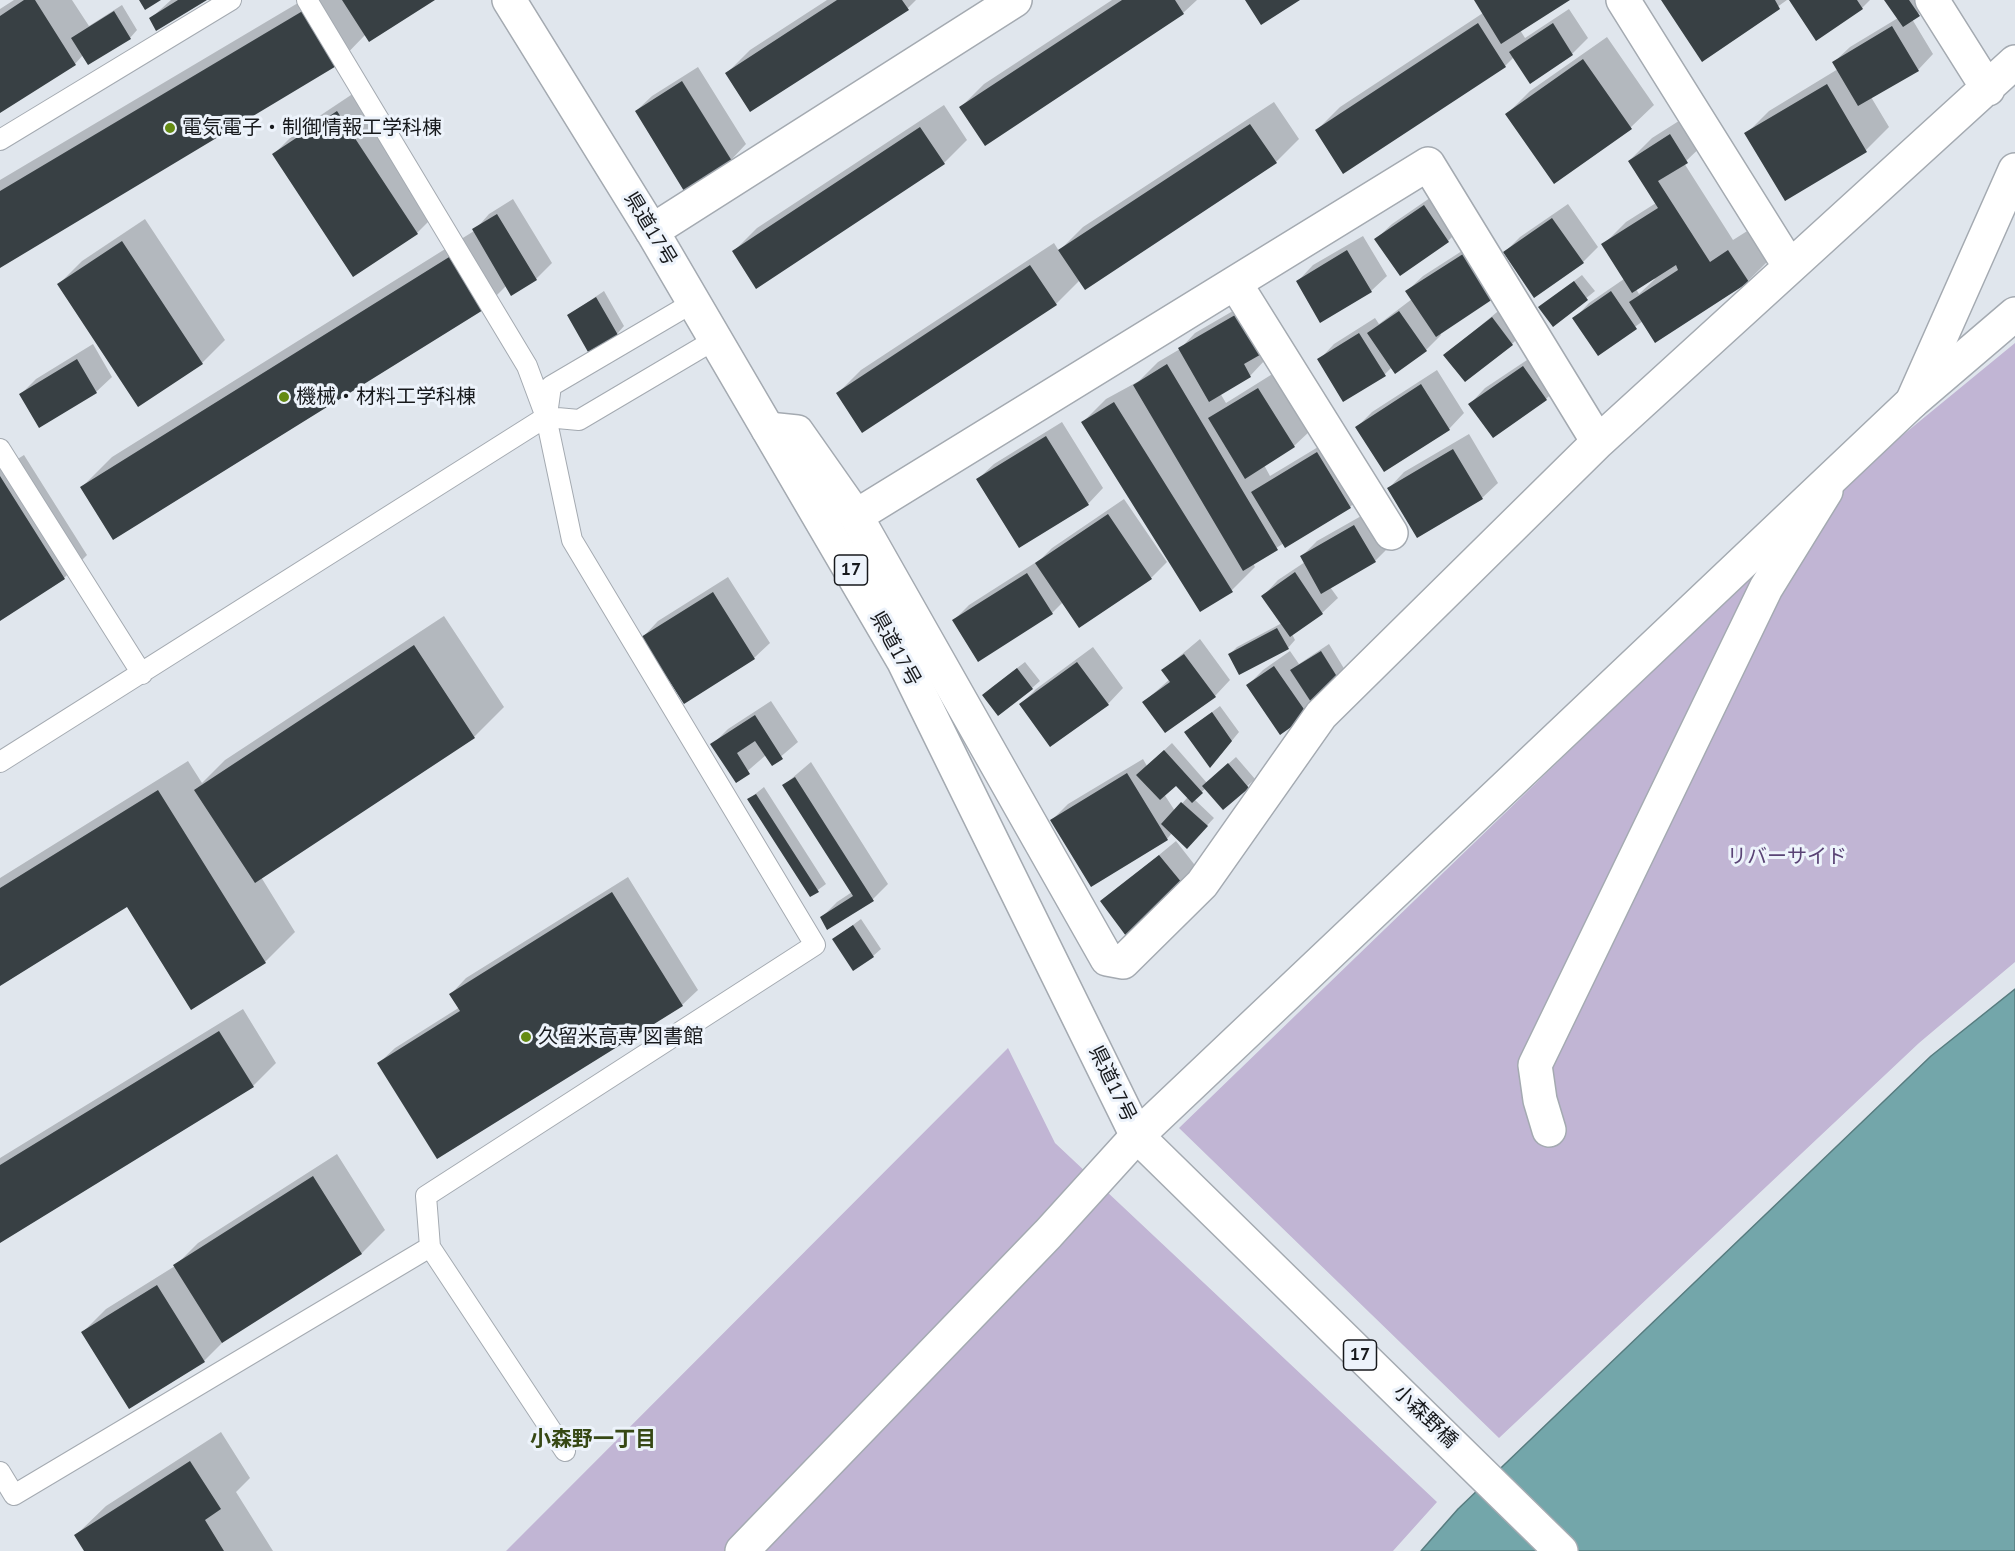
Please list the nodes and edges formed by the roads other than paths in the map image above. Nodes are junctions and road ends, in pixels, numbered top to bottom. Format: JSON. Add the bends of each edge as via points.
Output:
{"nodes":[{"id":1,"x":231,"y":0,"type":"edge"},
{"id":2,"x":307,"y":0,"type":"edge"},
{"id":3,"x":509,"y":0,"type":"edge"},
{"id":4,"x":1015,"y":0,"type":"edge"},
{"id":5,"x":1623,"y":0,"type":"edge"},
{"id":6,"x":1932,"y":0,"type":"edge"},
{"id":7,"x":2015,"y":62,"type":"edge"},
{"id":8,"x":1988,"y":89,"type":"junction"},
{"id":9,"x":0,"y":140,"type":"edge"},
{"id":10,"x":2015,"y":170,"type":"edge"},
{"id":11,"x":652,"y":231,"type":"junction"},
{"id":12,"x":1790,"y":267,"type":"junction"},
{"id":13,"x":1235,"y":283,"type":"junction"},
{"id":14,"x":694,"y":302,"type":"junction"},
{"id":15,"x":2015,"y":314,"type":"edge"},
{"id":16,"x":716,"y":339,"type":"junction"},
{"id":17,"x":1912,"y":402,"type":"junction"},
{"id":18,"x":546,"y":417,"type":"junction"},
{"id":19,"x":768,"y":429,"type":"junction"},
{"id":20,"x":1598,"y":442,"type":"junction"},
{"id":21,"x":0,"y":449,"type":"edge"},
{"id":22,"x":1835,"y":476,"type":"junction"},
{"id":23,"x":856,"y":516,"type":"junction"},
{"id":24,"x":1390,"y":533,"type":"dead end"},
{"id":25,"x":142,"y":674,"type":"junction"},
{"id":26,"x":0,"y":762,"type":"edge"},
{"id":27,"x":1549,"y":1130,"type":"dead end"},
{"id":28,"x":1148,"y":1147,"type":"junction"},
{"id":29,"x":430,"y":1247,"type":"junction"},
{"id":30,"x":565,"y":1451,"type":"dead end"},
{"id":31,"x":0,"y":1472,"type":"edge"},
{"id":32,"x":742,"y":1551,"type":"edge"},
{"id":33,"x":1561,"y":1551,"type":"edge"}],
"edges":[{"from":1,"to":9,"type":"lane"},
{"from":2,"to":18,"type":"lane","via":[[527,366]]},
{"from":3,"to":11,"type":"street","name":"県道17号","number":"17"},
{"from":4,"to":11,"type":"street"},
{"from":5,"to":12,"type":"street"},
{"from":6,"to":8,"type":"street"},
{"from":7,"to":8,"type":"street"},
{"from":8,"to":12,"type":"street"},
{"from":10,"to":17,"type":"street"},
{"from":11,"to":14,"type":"street","name":"県道17号","number":"17"},
{"from":12,"to":20,"type":"street"},
{"from":13,"to":20,"type":"street","via":[[1428,164]]},
{"from":13,"to":23,"type":"street"},
{"from":13,"to":24,"type":"street"},
{"from":14,"to":16,"type":"street","name":"県道17号","number":"17"},
{"from":14,"to":18,"type":"lane","via":[[551,386]]},
{"from":15,"to":17,"type":"street"},
{"from":16,"to":18,"type":"lane","via":[[579,420]]},
{"from":16,"to":19,"type":"street","name":"県道17号","number":"17"},
{"from":17,"to":22,"type":"street"},
{"from":18,"to":25,"type":"lane"},
{"from":18,"to":29,"type":"lane","via":[[572,540],[815,945],[426,1196]]},
{"from":19,"to":23,"type":"street","via":[[797,432]]},
{"from":19,"to":28,"type":"street","name":"県道17号","number":"17","via":[[904,662]]},
{"from":20,"to":23,"type":"street","via":[[1321,715],[1202,884],[1123,962],[1107,959]]},
{"from":21,"to":25,"type":"lane"},
{"from":22,"to":27,"type":"street","via":[[1766,588],[1535,1065]]},
{"from":22,"to":28,"type":"street"},
{"from":25,"to":26,"type":"lane"},
{"from":28,"to":32,"type":"street","via":[[1048,1234]]},
{"from":28,"to":33,"type":"street","name":"小森野橋","number":"17"},
{"from":29,"to":30,"type":"lane"},
{"from":29,"to":31,"type":"lane","via":[[14,1495]]}]}
